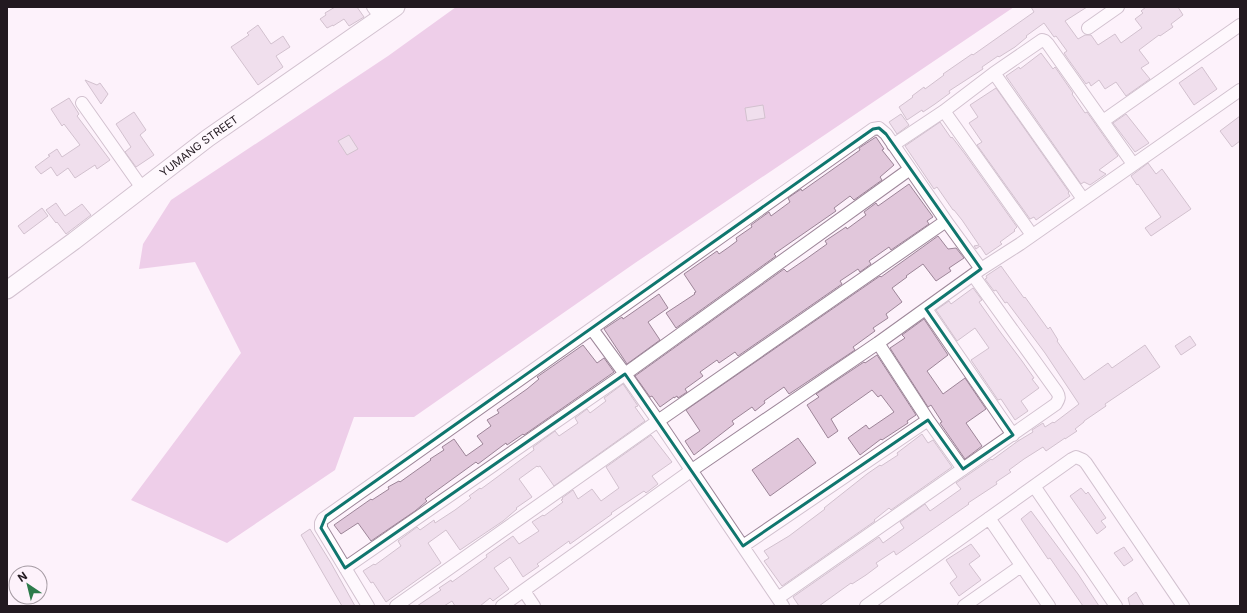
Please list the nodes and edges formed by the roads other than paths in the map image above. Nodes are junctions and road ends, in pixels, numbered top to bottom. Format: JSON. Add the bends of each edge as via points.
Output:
{"nodes":[{"id":1,"x":396,"y":7,"type":"edge"},
{"id":2,"x":1118,"y":7,"type":"edge"},
{"id":3,"x":377,"y":12,"type":"edge"},
{"id":4,"x":1240,"y":25,"type":"edge"},
{"id":5,"x":1088,"y":28,"type":"dead end"},
{"id":6,"x":994,"y":73,"type":"junction"},
{"id":7,"x":1240,"y":90,"type":"edge"},
{"id":8,"x":82,"y":103,"type":"dead end"},
{"id":9,"x":944,"y":111,"type":"junction"},
{"id":10,"x":1103,"y":121,"type":"junction"},
{"id":11,"x":894,"y":145,"type":"junction"},
{"id":12,"x":1133,"y":164,"type":"junction"},
{"id":13,"x":910,"y":169,"type":"junction"},
{"id":14,"x":142,"y":188,"type":"junction"},
{"id":15,"x":1083,"y":199,"type":"junction"},
{"id":16,"x":946,"y":221,"type":"junction"},
{"id":17,"x":1032,"y":235,"type":"junction"},
{"id":18,"x":977,"y":272,"type":"junction"},
{"id":19,"x":7,"y":290,"type":"edge"},
{"id":20,"x":926,"y":309,"type":"junction"},
{"id":21,"x":592,"y":329,"type":"junction"},
{"id":22,"x":878,"y":343,"type":"junction"},
{"id":23,"x":625,"y":374,"type":"junction"},
{"id":24,"x":928,"y":420,"type":"junction"},
{"id":25,"x":658,"y":421,"type":"junction"},
{"id":26,"x":1012,"y":435,"type":"junction"},
{"id":27,"x":963,"y":469,"type":"junction"},
{"id":28,"x":692,"y":470,"type":"junction"},
{"id":29,"x":1034,"y":486,"type":"junction"},
{"id":30,"x":989,"y":518,"type":"junction"},
{"id":31,"x":742,"y":546,"type":"junction"},
{"id":32,"x":1021,"y":566,"type":"junction"},
{"id":33,"x":345,"y":568,"type":"junction"},
{"id":34,"x":524,"y":591,"type":"junction"},
{"id":35,"x":780,"y":602,"type":"edge"},
{"id":36,"x":368,"y":606,"type":"edge"},
{"id":37,"x":396,"y":606,"type":"edge"},
{"id":38,"x":502,"y":606,"type":"edge"},
{"id":39,"x":534,"y":606,"type":"edge"},
{"id":40,"x":866,"y":606,"type":"edge"},
{"id":41,"x":964,"y":606,"type":"edge"},
{"id":42,"x":1049,"y":606,"type":"edge"},
{"id":43,"x":1116,"y":606,"type":"edge"},
{"id":44,"x":1183,"y":606,"type":"edge"}],
"edges":[{"from":1,"to":3,"type":"main road","name":"YUMANG STREET"},
{"from":2,"to":5,"type":"street"},
{"from":3,"to":14,"type":"main road","name":"YUMANG STREET"},
{"from":4,"to":10,"type":"street"},
{"from":6,"to":9,"type":"street"},
{"from":6,"to":10,"type":"street","via":[[1038,42],[1045,41]]},
{"from":6,"to":15,"type":"street"},
{"from":7,"to":12,"type":"street"},
{"from":8,"to":14,"type":"street"},
{"from":9,"to":11,"type":"street"},
{"from":9,"to":17,"type":"street"},
{"from":10,"to":12,"type":"street"},
{"from":11,"to":13,"type":"street"},
{"from":11,"to":21,"type":"street","via":[[883,131],[879,128],[874,129]]},
{"from":12,"to":15,"type":"street"},
{"from":13,"to":16,"type":"street"},
{"from":13,"to":23,"type":"street"},
{"from":14,"to":19,"type":"main road","name":"YUMANG STREET"},
{"from":15,"to":17,"type":"street"},
{"from":16,"to":18,"type":"street"},
{"from":16,"to":25,"type":"street"},
{"from":17,"to":18,"type":"street"},
{"from":18,"to":20,"type":"street"},
{"from":18,"to":26,"type":"street","via":[[1059,396],[1056,404]]},
{"from":20,"to":22,"type":"street"},
{"from":20,"to":26,"type":"street"},
{"from":21,"to":23,"type":"street"},
{"from":21,"to":33,"type":"street","via":[[323,519],[321,528]]},
{"from":22,"to":24,"type":"street"},
{"from":22,"to":28,"type":"street"},
{"from":23,"to":25,"type":"street"},
{"from":23,"to":33,"type":"street"},
{"from":24,"to":27,"type":"street"},
{"from":24,"to":31,"type":"street"},
{"from":25,"to":28,"type":"street"},
{"from":25,"to":37,"type":"street"},
{"from":26,"to":27,"type":"street"},
{"from":27,"to":35,"type":"street"},
{"from":28,"to":31,"type":"street"},
{"from":28,"to":34,"type":"street"},
{"from":29,"to":30,"type":"street"},
{"from":29,"to":43,"type":"street"},
{"from":29,"to":44,"type":"street","via":[[1072,459],[1076,457],[1083,460]]},
{"from":30,"to":32,"type":"street"},
{"from":30,"to":40,"type":"street"},
{"from":31,"to":35,"type":"street"},
{"from":32,"to":41,"type":"street"},
{"from":32,"to":42,"type":"street"},
{"from":33,"to":36,"type":"street"},
{"from":34,"to":38,"type":"street"},
{"from":34,"to":39,"type":"street"}]}
